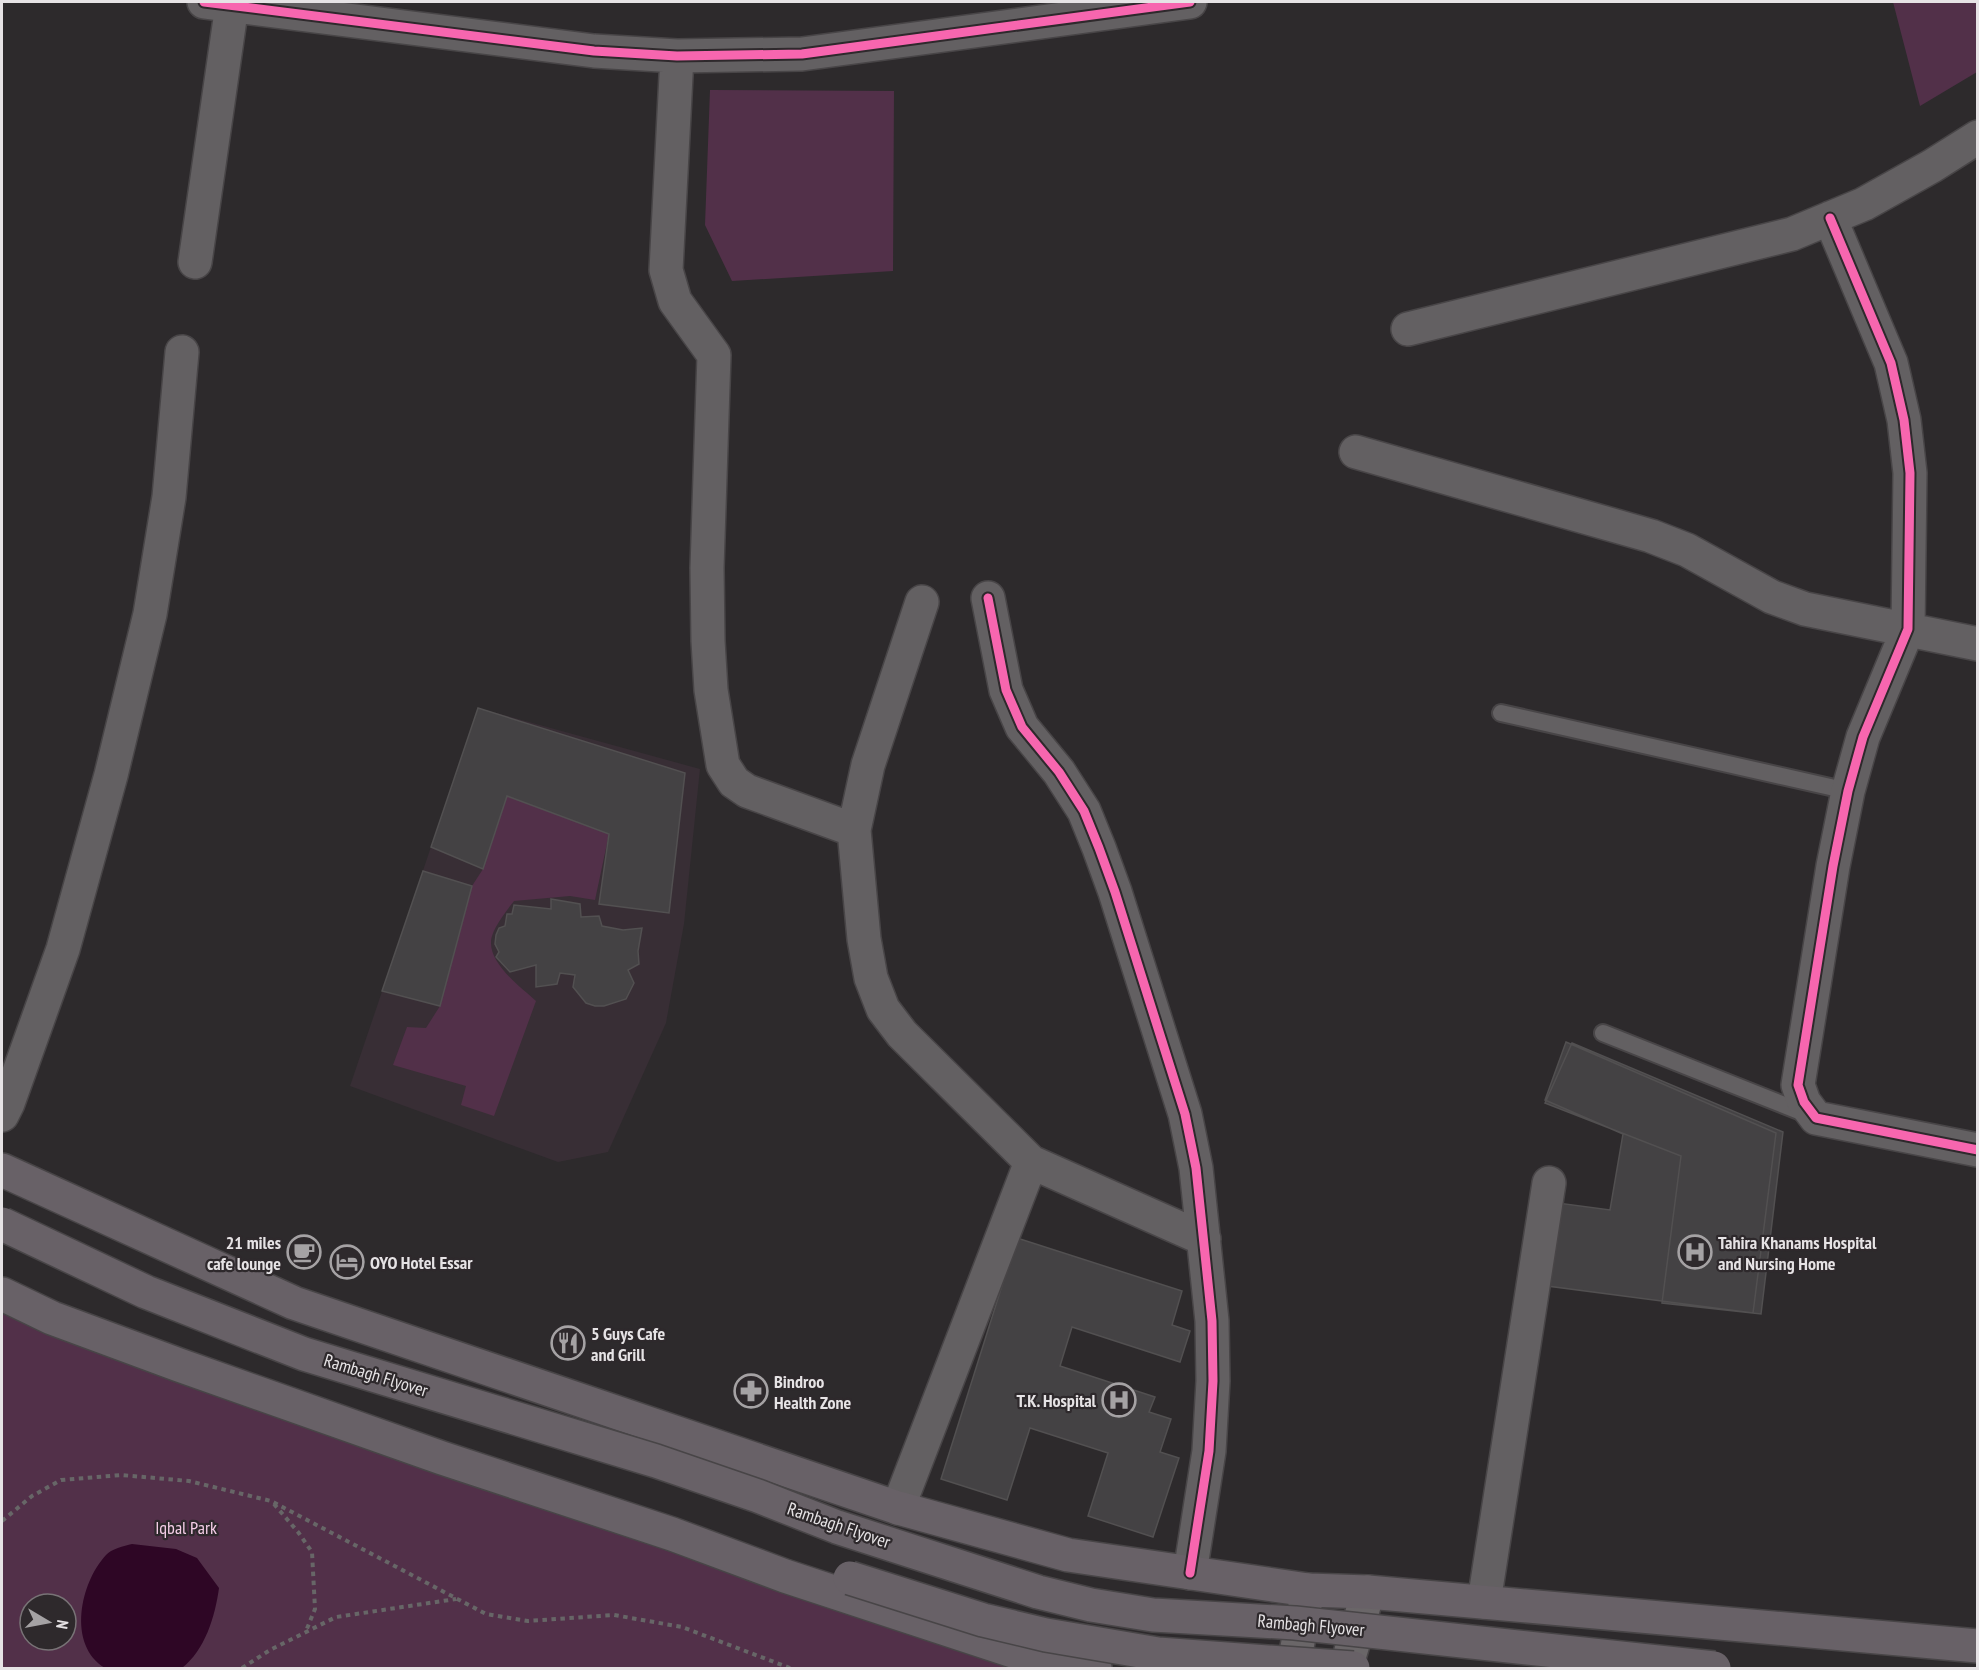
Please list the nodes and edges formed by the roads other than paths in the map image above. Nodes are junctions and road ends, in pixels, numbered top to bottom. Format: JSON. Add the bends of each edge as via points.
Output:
{"nodes":[{"id":1,"x":1190,"y":2,"type":"edge"},
{"id":2,"x":218,"y":3,"type":"edge"},
{"id":3,"x":677,"y":56,"type":"junction"},
{"id":4,"x":1977,"y":137,"type":"edge"},
{"id":5,"x":1830,"y":218,"type":"junction"},
{"id":6,"x":195,"y":262,"type":"dead end"},
{"id":7,"x":1408,"y":329,"type":"dead end"},
{"id":8,"x":182,"y":352,"type":"dead end"},
{"id":9,"x":1356,"y":452,"type":"dead end"},
{"id":10,"x":988,"y":598,"type":"dead end"},
{"id":11,"x":922,"y":603,"type":"dead end"},
{"id":12,"x":1908,"y":629,"type":"junction"},
{"id":13,"x":1977,"y":644,"type":"edge"},
{"id":14,"x":1501,"y":712,"type":"dead end"},
{"id":15,"x":1848,"y":791,"type":"junction"},
{"id":16,"x":854,"y":830,"type":"junction"},
{"id":17,"x":1604,"y":1033,"type":"dead end"},
{"id":18,"x":2,"y":1115,"type":"edge"},
{"id":19,"x":1816,"y":1118,"type":"junction"},
{"id":20,"x":1977,"y":1150,"type":"edge"},
{"id":21,"x":1031,"y":1161,"type":"junction"},
{"id":22,"x":2,"y":1170,"type":"edge"},
{"id":23,"x":1549,"y":1183,"type":"dead end"},
{"id":24,"x":2,"y":1224,"type":"edge"},
{"id":25,"x":1204,"y":1239,"type":"junction"},
{"id":26,"x":2,"y":1270,"type":"edge"},
{"id":27,"x":2,"y":1294,"type":"edge"},
{"id":28,"x":898,"y":1508,"type":"junction"},
{"id":29,"x":1190,"y":1573,"type":"junction"},
{"id":30,"x":1308,"y":1590,"type":"junction"},
{"id":31,"x":1368,"y":1592,"type":"junction"},
{"id":32,"x":1484,"y":1602,"type":"junction"},
{"id":33,"x":1977,"y":1646,"type":"edge"},
{"id":34,"x":1095,"y":1668,"type":"edge"},
{"id":35,"x":1293,"y":1668,"type":"edge"},
{"id":36,"x":1346,"y":1668,"type":"edge"},
{"id":37,"x":1353,"y":1668,"type":"edge"},
{"id":38,"x":1714,"y":1668,"type":"edge"}],
"edges":[{"from":1,"to":3,"type":"street","via":[[802,54]]},
{"from":2,"to":3,"type":"street","via":[[594,51]]},
{"from":2,"to":6,"type":"street"},
{"from":3,"to":16,"type":"street","via":[[666,270],[675,301],[714,355],[708,641],[723,765],[734,782],[747,791]]},
{"from":4,"to":5,"type":"street","via":[[1883,194]]},
{"from":5,"to":7,"type":"street","via":[[1792,234]]},
{"from":5,"to":12,"type":"street","via":[[1891,363],[1904,420],[1910,473]]},
{"from":8,"to":18,"type":"street","via":[[169,497],[147,625],[63,949]]},
{"from":9,"to":12,"type":"street","via":[[1651,536],[1687,550],[1772,597],[1805,609]]},
{"from":10,"to":25,"type":"street","via":[[1006,690],[1022,727],[1059,772],[1084,811],[1115,892],[1185,1114]]},
{"from":11,"to":16,"type":"street","via":[[868,765]]},
{"from":12,"to":13,"type":"street"},
{"from":12,"to":15,"type":"street","via":[[1863,737]]},
{"from":14,"to":15,"type":"lane"},
{"from":15,"to":19,"type":"street","via":[[1798,1085],[1803,1102]]},
{"from":16,"to":21,"type":"street","via":[[864,939],[883,1009],[902,1034]]},
{"from":17,"to":19,"type":"lane"},
{"from":19,"to":20,"type":"street"},
{"from":21,"to":25,"type":"street"},
{"from":21,"to":28,"type":"street"},
{"from":22,"to":28,"type":"main road","via":[[294,1303]]},
{"from":23,"to":32,"type":"street"},
{"from":24,"to":38,"type":"main road","name":"Rambagh Flyover","bridge":true,"via":[[146,1292],[304,1354],[656,1461],[837,1527],[1038,1592],[1154,1615],[1295,1623]]},
{"from":25,"to":29,"type":"street","via":[[1213,1381],[1209,1451]]},
{"from":26,"to":37,"type":"main road","bridge":true,"via":[[134,1333],[287,1393],[657,1510],[983,1620],[1158,1654]]},
{"from":27,"to":34,"type":"main road","via":[[52,1318],[179,1365],[785,1576],[1040,1660]]},
{"from":28,"to":29,"type":"main road","via":[[1068,1555]]},
{"from":29,"to":30,"type":"main road"},
{"from":30,"to":31,"type":"main road"},
{"from":30,"to":35,"type":"street"},
{"from":31,"to":32,"type":"main road"},
{"from":31,"to":36,"type":"street"},
{"from":32,"to":33,"type":"main road"}]}
